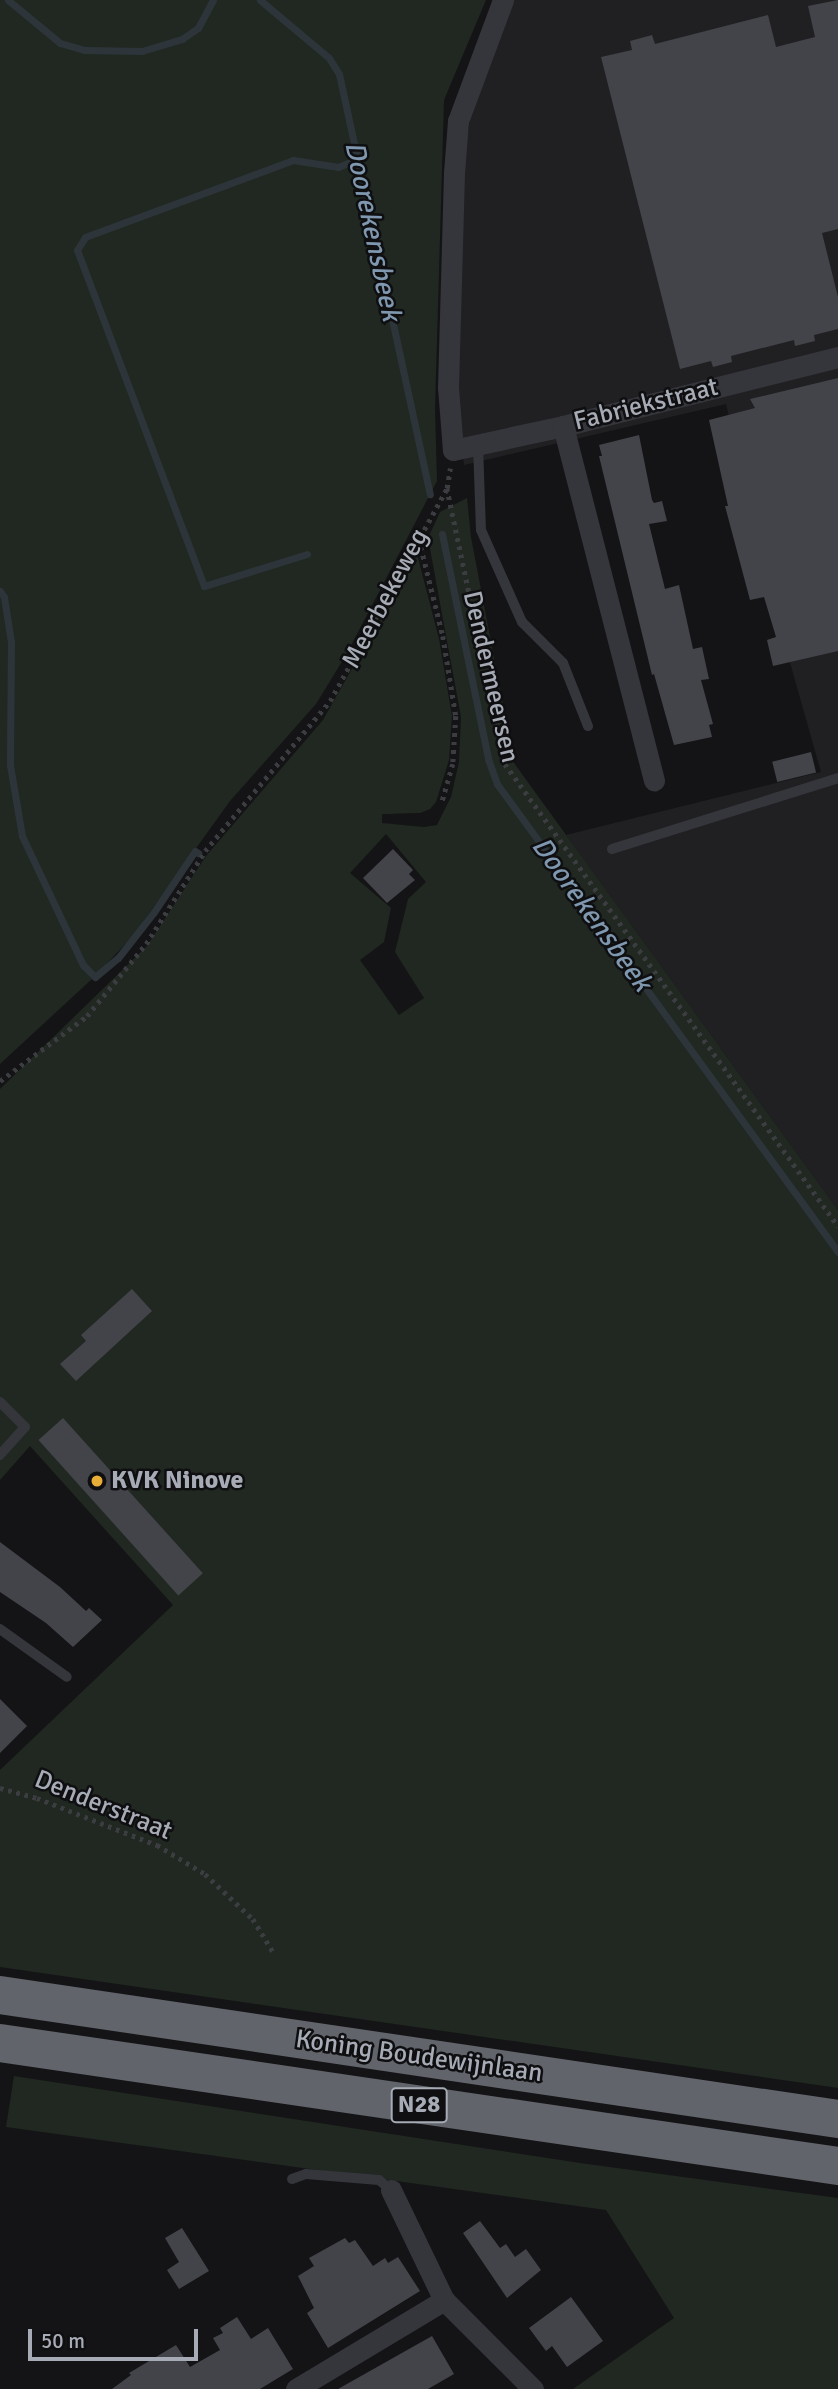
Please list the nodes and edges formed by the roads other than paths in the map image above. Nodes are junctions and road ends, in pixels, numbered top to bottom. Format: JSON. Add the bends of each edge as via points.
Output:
{"nodes":[{"id":1,"x":503,"y":0,"type":"edge"},
{"id":2,"x":838,"y":357,"type":"edge"},
{"id":3,"x":563,"y":426,"type":"junction"},
{"id":4,"x":478,"y":445,"type":"junction"},
{"id":5,"x":588,"y":726,"type":"dead end"},
{"id":6,"x":838,"y":778,"type":"edge"},
{"id":7,"x":654,"y":780,"type":"dead end"},
{"id":8,"x":612,"y":849,"type":"dead end"},
{"id":9,"x":0,"y":1402,"type":"edge"},
{"id":10,"x":0,"y":1455,"type":"edge"},
{"id":11,"x":0,"y":1629,"type":"edge"},
{"id":12,"x":66,"y":1677,"type":"dead end"},
{"id":13,"x":0,"y":1995,"type":"edge"},
{"id":14,"x":0,"y":2043,"type":"edge"},
{"id":15,"x":838,"y":2119,"type":"edge"},
{"id":16,"x":838,"y":2166,"type":"edge"},
{"id":17,"x":292,"y":2179,"type":"dead end"},
{"id":18,"x":391,"y":2190,"type":"joint"},
{"id":19,"x":444,"y":2300,"type":"junction"},
{"id":20,"x":296,"y":2389,"type":"edge"},
{"id":21,"x":533,"y":2389,"type":"edge"}],
"edges":[{"from":1,"to":4,"type":"street","name":"Fabriekstraat","via":[[458,121],[454,173],[447,387],[453,450]]},
{"from":2,"to":3,"type":"street","name":"Fabriekstraat"},
{"from":3,"to":4,"type":"street","name":"Fabriekstraat"},
{"from":3,"to":7,"type":"street"},
{"from":4,"to":5,"type":"lane","via":[[481,530],[522,622],[563,663]]},
{"from":6,"to":8,"type":"lane"},
{"from":9,"to":10,"type":"lane","via":[[24,1427]]},
{"from":11,"to":12,"type":"lane"},
{"from":13,"to":15,"type":"highway","name":"Koning Boudewijnlaan","number":"N28"},
{"from":14,"to":16,"type":"highway","name":"Koning Boudewijnlaan","number":"N28"},
{"from":17,"to":18,"type":"lane","via":[[306,2174],[379,2180]]},
{"from":18,"to":19,"type":"street"},
{"from":19,"to":20,"type":"street"},
{"from":19,"to":21,"type":"street"}]}
